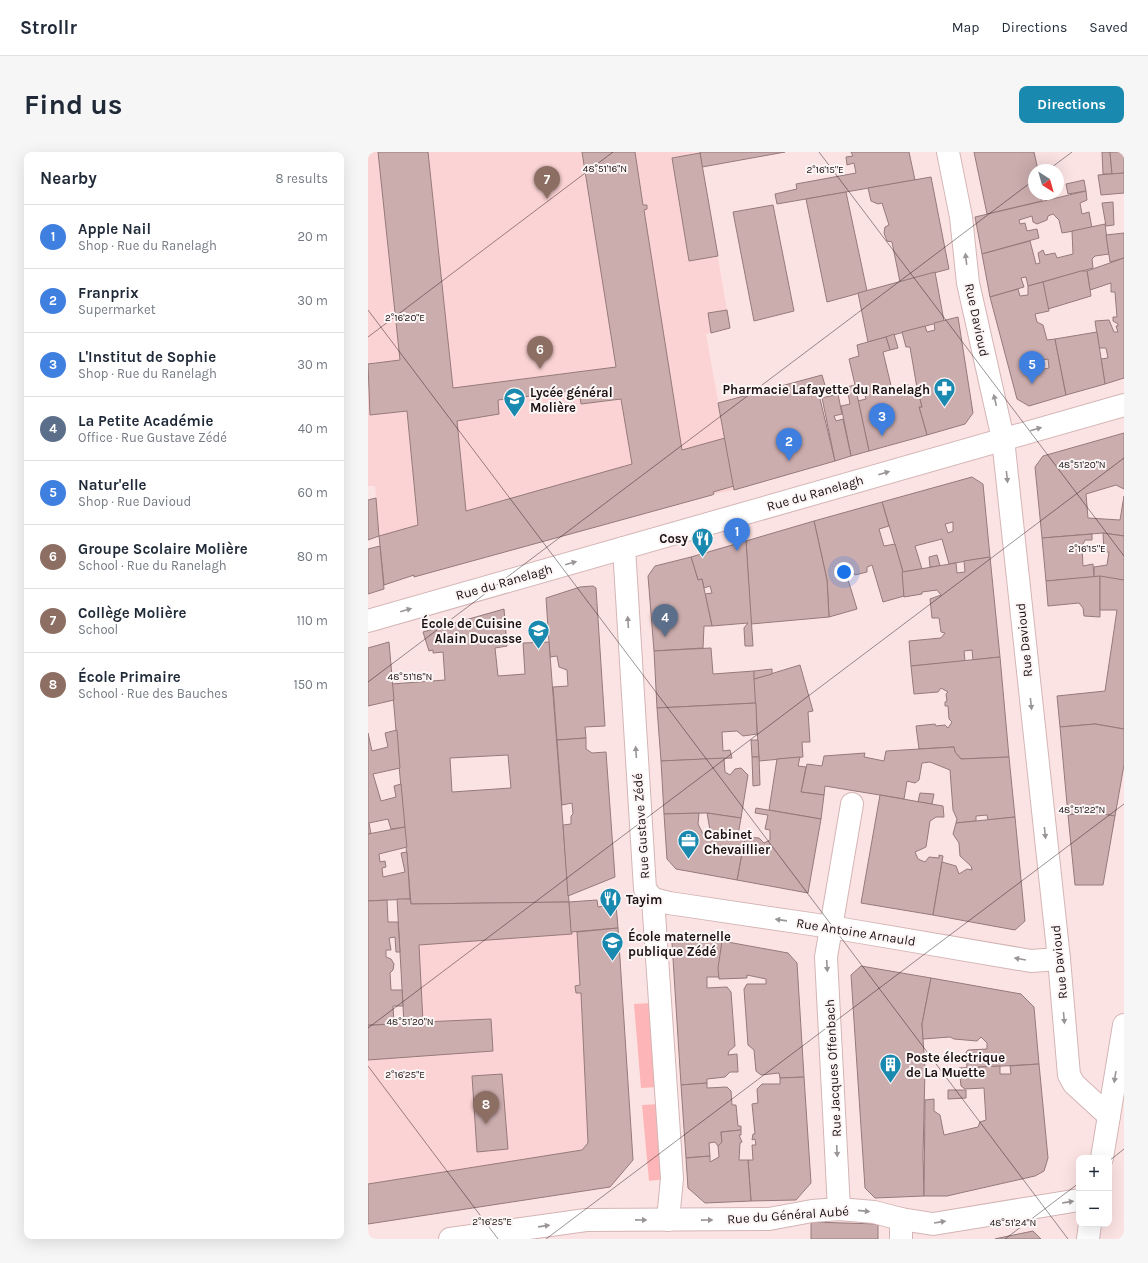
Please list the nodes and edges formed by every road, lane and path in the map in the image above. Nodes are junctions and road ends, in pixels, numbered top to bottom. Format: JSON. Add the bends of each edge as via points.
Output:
{"nodes":[{"id":1,"x":948,"y":152,"type":"edge"},
{"id":2,"x":1124,"y":405,"type":"edge"},
{"id":3,"x":1003,"y":439,"type":"junction"},
{"id":4,"x":624,"y":548,"type":"junction"},
{"id":5,"x":368,"y":621,"type":"edge"},
{"id":6,"x":852,"y":804,"type":"dead end"},
{"id":7,"x":653,"y":899,"type":"junction"},
{"id":8,"x":831,"y":927,"type":"junction"},
{"id":9,"x":1059,"y":959,"type":"junction"},
{"id":10,"x":1124,"y":1025,"type":"edge"},
{"id":11,"x":1109,"y":1116,"type":"junction"},
{"id":12,"x":1102,"y":1155,"type":"edge"},
{"id":13,"x":1076,"y":1200,"type":"edge"},
{"id":14,"x":839,"y":1209,"type":"junction"},
{"id":15,"x":668,"y":1220,"type":"junction"},
{"id":16,"x":1090,"y":1227,"type":"edge"},
{"id":17,"x":613,"y":1229,"type":"edge"},
{"id":18,"x":901,"y":1229,"type":"edge"},
{"id":19,"x":450,"y":1239,"type":"edge"},
{"id":20,"x":1088,"y":1239,"type":"edge"}],
"edges":[{"from":3,"to":1,"type":"street","name":"Rue Davioud","one_way":true,"via":[[968,283],[961,217]]},
{"from":3,"to":2,"type":"street","name":"Rue du Ranelagh","one_way":true},
{"from":4,"to":3,"type":"street","name":"Rue du Ranelagh","one_way":true},
{"from":3,"to":9,"type":"street","name":"Rue Davioud","one_way":true},
{"from":5,"to":4,"type":"street","name":"Rue du Ranelagh","one_way":true},
{"from":7,"to":4,"type":"street","name":"Rue Gustave Zédé","one_way":true,"via":[[645,889]]},
{"from":6,"to":8,"type":"street","name":"Rue Jacques Offenbach"},
{"from":8,"to":7,"type":"street","name":"Rue Antoine Arnauld","one_way":true},
{"from":7,"to":15,"type":"street","name":"Rue Gustave Zédé","via":[[672,1178]]},
{"from":9,"to":8,"type":"street","name":"Rue Antoine Arnauld","one_way":true,"via":[[1031,961]]},
{"from":8,"to":14,"type":"street","name":"Rue Jacques Offenbach","one_way":true,"via":[[826,956]]},
{"from":9,"to":11,"type":"street","name":"Rue Davioud","one_way":true,"via":[[1069,1075],[1074,1084]]},
{"from":10,"to":11,"type":"street","one_way":true},
{"from":11,"to":12,"type":"street"},
{"from":18,"to":13,"type":"street","name":"Rue du Général Aubé","one_way":true},
{"from":15,"to":14,"type":"street","name":"Rue du Général Aubé","one_way":true,"via":[[769,1219]]},
{"from":14,"to":18,"type":"street","name":"Rue du Général Aubé","one_way":true,"via":[[874,1212]]},
{"from":17,"to":15,"type":"street","name":"Rue du Général Aubé","one_way":true},
{"from":16,"to":20,"type":"street"},
{"from":19,"to":17,"type":"street","name":"Rue du Général Aubé","one_way":true,"via":[[586,1220]]}]}
